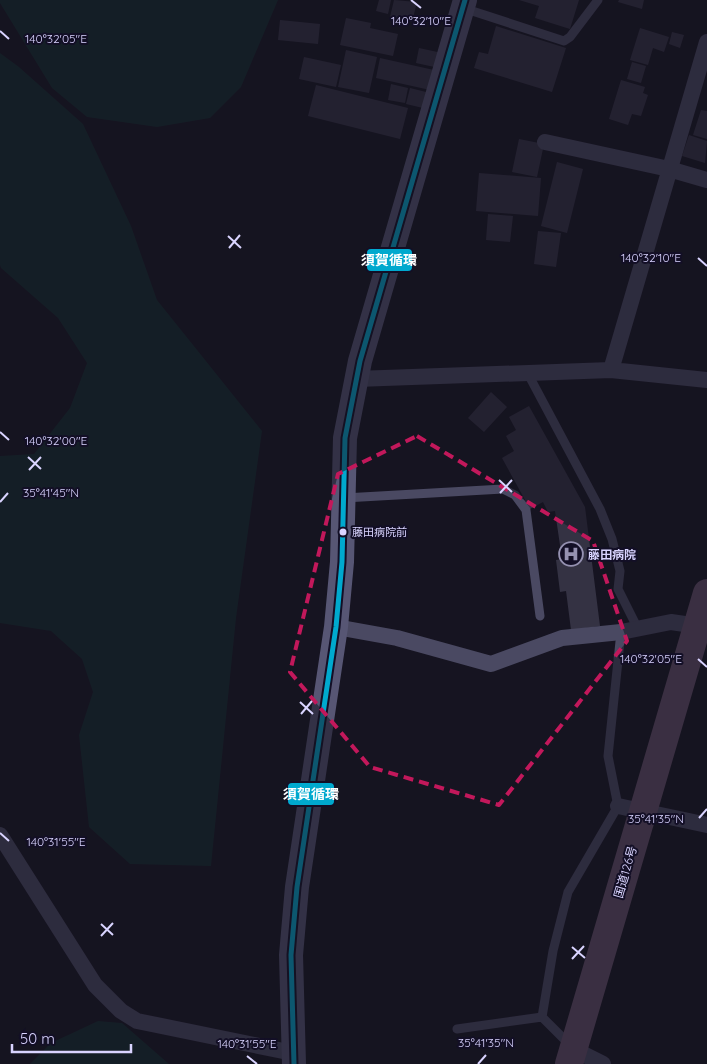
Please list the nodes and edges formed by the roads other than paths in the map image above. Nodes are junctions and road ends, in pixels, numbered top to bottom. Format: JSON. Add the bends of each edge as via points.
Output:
{"nodes":[{"id":1,"x":598,"y":0,"type":"edge"},
{"id":2,"x":464,"y":4,"type":"edge"},
{"id":3,"x":707,"y":42,"type":"edge"},
{"id":4,"x":545,"y":142,"type":"dead end"},
{"id":5,"x":669,"y":169,"type":"junction"},
{"id":6,"x":707,"y":180,"type":"edge"},
{"id":7,"x":611,"y":370,"type":"junction"},
{"id":8,"x":527,"y":372,"type":"junction"},
{"id":9,"x":356,"y":379,"type":"junction"},
{"id":10,"x":707,"y":380,"type":"edge"},
{"id":11,"x":344,"y":498,"type":"junction"},
{"id":12,"x":707,"y":593,"type":"edge"},
{"id":13,"x":540,"y":616,"type":"dead end"},
{"id":14,"x":336,"y":627,"type":"junction"},
{"id":15,"x":702,"y":627,"type":"edge"},
{"id":16,"x":638,"y":629,"type":"junction"},
{"id":17,"x":621,"y":632,"type":"junction"},
{"id":18,"x":631,"y":808,"type":"junction"},
{"id":19,"x":707,"y":826,"type":"edge"},
{"id":20,"x":0,"y":835,"type":"edge"},
{"id":21,"x":542,"y":1017,"type":"junction"},
{"id":22,"x":457,"y":1028,"type":"dead end"},
{"id":23,"x":571,"y":1056,"type":"edge"},
{"id":24,"x":293,"y":1059,"type":"edge"},
{"id":25,"x":603,"y":1064,"type":"edge"}],
"edges":[{"from":1,"to":2,"type":"lane","via":[[570,37],[564,40]]},
{"from":2,"to":9,"type":"street"},
{"from":3,"to":5,"type":"street"},
{"from":4,"to":5,"type":"street"},
{"from":5,"to":6,"type":"street"},
{"from":5,"to":7,"type":"street"},
{"from":7,"to":8,"type":"street"},
{"from":7,"to":10,"type":"street"},
{"from":8,"to":9,"type":"street"},
{"from":8,"to":16,"type":"lane","via":[[600,509],[612,538],[620,571],[618,589]]},
{"from":9,"to":11,"type":"street","via":[[345,438]]},
{"from":11,"to":13,"type":"lane","via":[[503,489],[515,495],[526,510]]},
{"from":11,"to":14,"type":"street"},
{"from":12,"to":15,"type":"highway","name":"国道126号"},
{"from":14,"to":17,"type":"street","via":[[397,638],[491,664],[562,638]]},
{"from":14,"to":24,"type":"street","via":[[295,906],[290,965]]},
{"from":15,"to":16,"type":"street","via":[[671,622]]},
{"from":15,"to":18,"type":"highway","name":"国道126号"},
{"from":16,"to":17,"type":"street"},
{"from":17,"to":18,"type":"lane","via":[[608,756]]},
{"from":18,"to":19,"type":"street"},
{"from":18,"to":21,"type":"lane","via":[[568,892],[553,951]]},
{"from":18,"to":23,"type":"highway","name":"国道126号"},
{"from":20,"to":24,"type":"street","via":[[95,985],[121,1012],[136,1021]]},
{"from":21,"to":22,"type":"lane"},
{"from":21,"to":23,"type":"lane"},
{"from":23,"to":25,"type":"street"}]}
